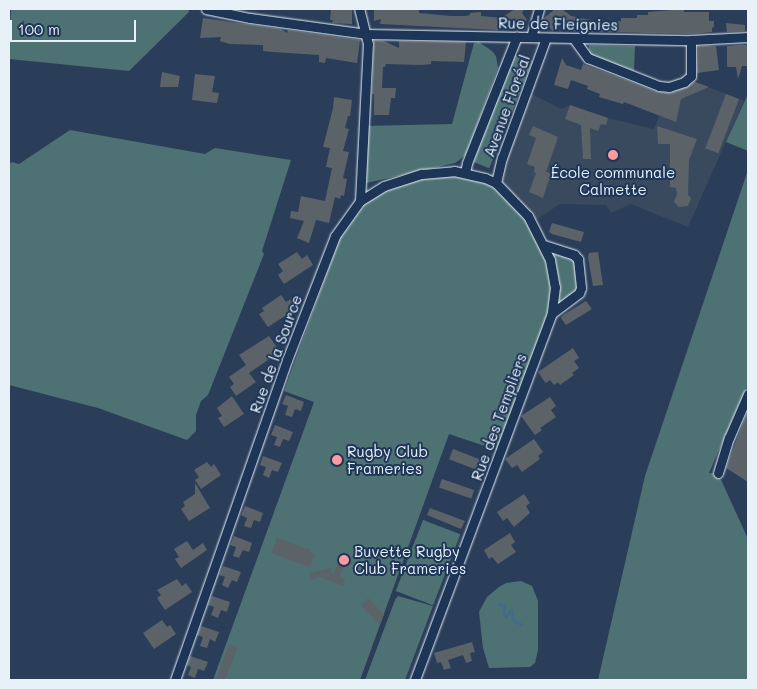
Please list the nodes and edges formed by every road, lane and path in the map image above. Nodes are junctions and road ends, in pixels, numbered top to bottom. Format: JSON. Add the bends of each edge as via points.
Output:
{"nodes":[{"id":1,"x":206,"y":9,"type":"edge"},
{"id":2,"x":359,"y":9,"type":"edge"},
{"id":3,"x":539,"y":9,"type":"edge"},
{"id":4,"x":367,"y":34,"type":"junction"},
{"id":5,"x":517,"y":36,"type":"junction"},
{"id":6,"x":531,"y":37,"type":"junction"},
{"id":7,"x":748,"y":37,"type":"edge"},
{"id":8,"x":546,"y":38,"type":"junction"},
{"id":9,"x":574,"y":39,"type":"junction"},
{"id":10,"x":691,"y":40,"type":"junction"},
{"id":11,"x":465,"y":172,"type":"junction"},
{"id":12,"x":496,"y":183,"type":"junction"},
{"id":13,"x":360,"y":200,"type":"junction"},
{"id":14,"x":544,"y":245,"type":"junction"},
{"id":15,"x":552,"y":313,"type":"junction"},
{"id":16,"x":748,"y":394,"type":"edge"},
{"id":17,"x":718,"y":473,"type":"dead end"},
{"id":18,"x":176,"y":680,"type":"edge"},
{"id":19,"x":415,"y":680,"type":"edge"}],
"edges":[{"from":1,"to":4,"type":"street","name":"Rue de Fleignies"},
{"from":2,"to":4,"type":"street"},
{"from":3,"to":6,"type":"street"},
{"from":4,"to":5,"type":"street","name":"Rue de Fleignies"},
{"from":4,"to":13,"type":"street"},
{"from":5,"to":6,"type":"street","name":"Rue de Fleignies"},
{"from":5,"to":11,"type":"street","name":"Avenue Floréal"},
{"from":6,"to":8,"type":"street","name":"Rue de Fleignies"},
{"from":7,"to":10,"type":"street","name":"Rue de Fleignies"},
{"from":8,"to":9,"type":"street","name":"Rue de Fleignies"},
{"from":8,"to":12,"type":"street","name":"Avenue Floréal"},
{"from":9,"to":10,"type":"street","name":"Rue de Fleignies"},
{"from":9,"to":10,"type":"street","via":[[588,58],[669,87],[691,76]]},
{"from":11,"to":12,"type":"street","name":"Rue des Templiers"},
{"from":11,"to":13,"type":"street","name":"Rue des Templiers","via":[[408,176]]},
{"from":12,"to":14,"type":"street","name":"Rue des Templiers","via":[[528,216]]},
{"from":13,"to":18,"type":"street","name":"Rue de la Source","via":[[335,236],[287,360]]},
{"from":14,"to":15,"type":"street","name":"Rue des Templiers","via":[[554,287]]},
{"from":14,"to":15,"type":"street","via":[[578,259],[579,293]]},
{"from":15,"to":19,"type":"street","name":"Rue des Templiers"},
{"from":16,"to":17,"type":"street"}]}
